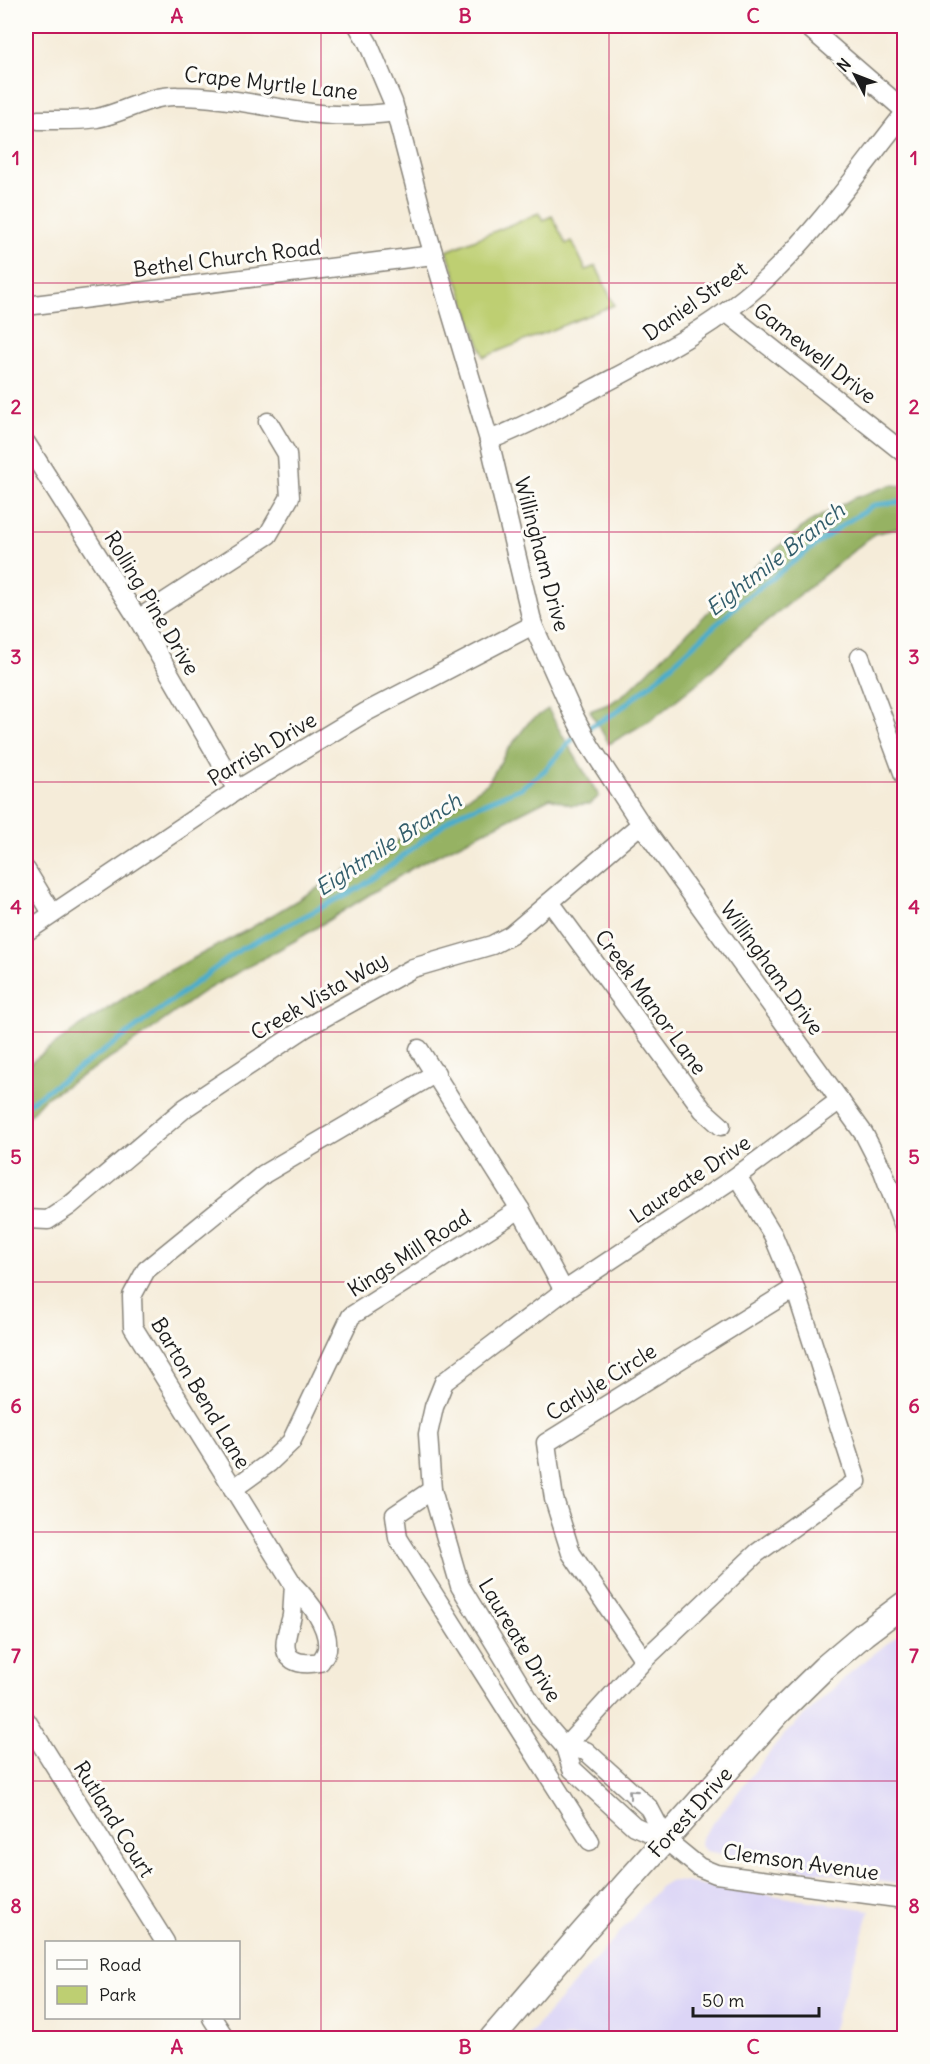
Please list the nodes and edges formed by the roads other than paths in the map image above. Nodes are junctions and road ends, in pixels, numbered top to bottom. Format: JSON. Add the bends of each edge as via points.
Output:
{"nodes":[{"id":1,"x":358,"y":26,"type":"edge"},
{"id":2,"x":807,"y":26,"type":"edge"},
{"id":3,"x":396,"y":112,"type":"junction"},
{"id":4,"x":904,"y":112,"type":"edge"},
{"id":5,"x":38,"y":120,"type":"dead end"},
{"id":6,"x":434,"y":255,"type":"junction"},
{"id":7,"x":26,"y":306,"type":"edge"},
{"id":8,"x":726,"y":312,"type":"junction"},
{"id":9,"x":268,"y":422,"type":"dead end"},
{"id":10,"x":489,"y":440,"type":"junction"},
{"id":11,"x":26,"y":442,"type":"edge"},
{"id":12,"x":904,"y":453,"type":"edge"},
{"id":13,"x":138,"y":619,"type":"junction"},
{"id":14,"x":533,"y":625,"type":"junction"},
{"id":15,"x":861,"y":657,"type":"dead end"},
{"id":16,"x":904,"y":775,"type":"edge"},
{"id":17,"x":237,"y":790,"type":"junction"},
{"id":18,"x":641,"y":824,"type":"junction"},
{"id":19,"x":26,"y":870,"type":"edge"},
{"id":20,"x":549,"y":902,"type":"junction"},
{"id":21,"x":52,"y":913,"type":"junction"},
{"id":22,"x":26,"y":932,"type":"edge"},
{"id":23,"x":419,"y":1049,"type":"dead end"},
{"id":24,"x":436,"y":1073,"type":"junction"},
{"id":25,"x":840,"y":1100,"type":"junction"},
{"id":26,"x":721,"y":1126,"type":"dead end"},
{"id":27,"x":737,"y":1176,"type":"junction"},
{"id":28,"x":520,"y":1209,"type":"junction"},
{"id":29,"x":27,"y":1219,"type":"dead end"},
{"id":30,"x":904,"y":1227,"type":"edge"},
{"id":31,"x":795,"y":1288,"type":"junction"},
{"id":32,"x":564,"y":1291,"type":"junction"},
{"id":33,"x":233,"y":1489,"type":"junction"},
{"id":34,"x":432,"y":1490,"type":"junction"},
{"id":35,"x":294,"y":1586,"type":"dead end"},
{"id":36,"x":904,"y":1604,"type":"edge"},
{"id":37,"x":644,"y":1660,"type":"junction"},
{"id":38,"x":26,"y":1720,"type":"edge"},
{"id":39,"x":565,"y":1747,"type":"junction"},
{"id":40,"x":590,"y":1840,"type":"dead end"},
{"id":41,"x":666,"y":1840,"type":"junction"},
{"id":42,"x":904,"y":1899,"type":"edge"},
{"id":43,"x":164,"y":1941,"type":"edge"},
{"id":44,"x":213,"y":2019,"type":"edge"},
{"id":45,"x":225,"y":2038,"type":"edge"},
{"id":46,"x":492,"y":2038,"type":"edge"}],
"edges":[{"from":1,"to":3,"type":"street","name":"Willingham Drive"},
{"from":2,"to":4,"type":"street"},
{"from":3,"to":5,"type":"street","name":"Crape Myrtle Lane","via":[[329,115],[174,95],[98,117]]},
{"from":3,"to":6,"type":"street","name":"Willingham Drive"},
{"from":4,"to":8,"type":"street","name":"Daniel Street","via":[[799,245]]},
{"from":6,"to":7,"type":"street","name":"Bethel Church Road"},
{"from":6,"to":10,"type":"street","name":"Willingham Drive"},
{"from":8,"to":10,"type":"street","name":"Daniel Street","via":[[656,357]]},
{"from":8,"to":12,"type":"street","name":"Gamewell Drive"},
{"from":9,"to":13,"type":"street","via":[[287,454],[290,497],[268,535]]},
{"from":10,"to":14,"type":"street","name":"Willingham Drive"},
{"from":11,"to":13,"type":"street","name":"Rolling Pine Drive"},
{"from":13,"to":17,"type":"street","name":"Rolling Pine Drive"},
{"from":14,"to":17,"type":"street","name":"Parrish Drive","via":[[366,712]]},
{"from":14,"to":18,"type":"street","name":"Willingham Drive","via":[[590,746]]},
{"from":15,"to":16,"type":"street"},
{"from":17,"to":21,"type":"street","name":"Parrish Drive"},
{"from":18,"to":20,"type":"street","name":"Creek Vista Way"},
{"from":18,"to":25,"type":"street","name":"Willingham Drive"},
{"from":19,"to":21,"type":"street"},
{"from":20,"to":26,"type":"street","name":"Creek Manor Lane","via":[[703,1110]]},
{"from":20,"to":29,"type":"street","name":"Creek Vista Way","via":[[502,940],[413,968],[305,1028],[185,1108],[69,1206],[48,1220]]},
{"from":21,"to":22,"type":"street","name":"Parrish Drive"},
{"from":23,"to":24,"type":"street"},
{"from":24,"to":28,"type":"street"},
{"from":24,"to":33,"type":"street","name":"Barton Bend Lane","via":[[264,1174],[146,1270],[132,1296],[133,1327]]},
{"from":25,"to":27,"type":"street","name":"Laureate Drive"},
{"from":25,"to":30,"type":"street","name":"Willingham Drive","via":[[883,1171]]},
{"from":27,"to":31,"type":"street","via":[[773,1235]]},
{"from":27,"to":32,"type":"street","name":"Laureate Drive"},
{"from":28,"to":32,"type":"street"},
{"from":28,"to":33,"type":"street","name":"Kings Mill Road","via":[[351,1316],[291,1442]]},
{"from":31,"to":37,"type":"street","via":[[857,1481],[757,1553]]},
{"from":31,"to":37,"type":"street","name":"Carlyle Circle","via":[[546,1443],[554,1499],[572,1553]]},
{"from":32,"to":34,"type":"street","name":"Laureate Drive","via":[[444,1382],[428,1434]]},
{"from":33,"to":35,"type":"street","name":"Barton Bend Lane"},
{"from":34,"to":39,"type":"street","name":"Laureate Drive","via":[[460,1586],[541,1719]]},
{"from":34,"to":40,"type":"street","via":[[395,1515],[398,1538]]},
{"from":36,"to":41,"type":"main road","name":"Forest Drive","via":[[824,1668],[778,1712]]},
{"from":37,"to":39,"type":"street"},
{"from":38,"to":43,"type":"street","name":"Rutland Court"},
{"from":39,"to":41,"type":"street","name":"Laureate Drive","via":[[586,1751],[649,1808]]},
{"from":41,"to":42,"type":"street","name":"Clemson Avenue","via":[[699,1867],[716,1874]]},
{"from":41,"to":46,"type":"main road","name":"Forest Drive"},
{"from":44,"to":45,"type":"street"}]}
